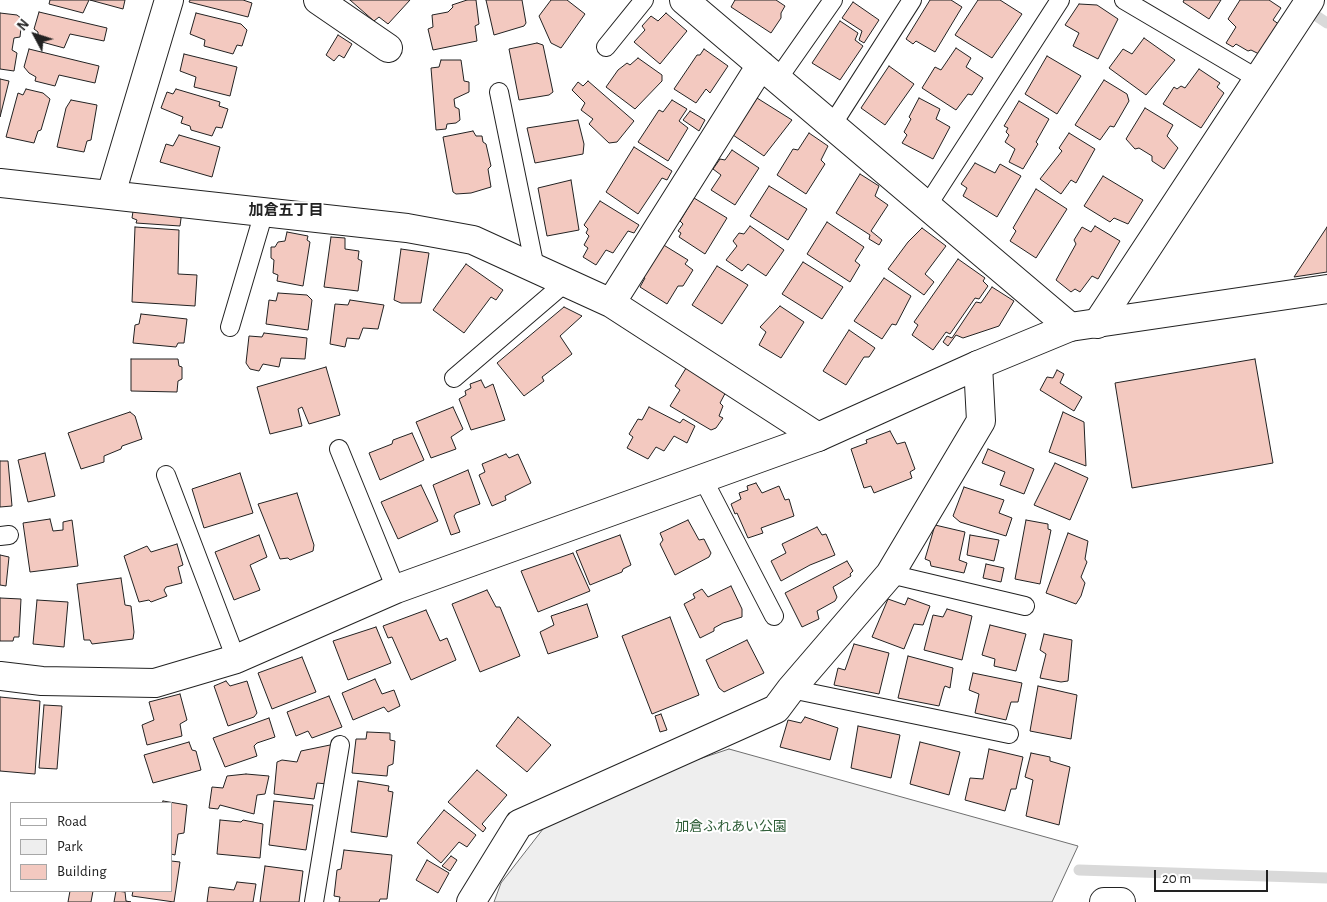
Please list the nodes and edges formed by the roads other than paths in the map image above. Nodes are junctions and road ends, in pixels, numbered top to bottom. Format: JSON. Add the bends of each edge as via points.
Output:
{"nodes":[{"id":1,"x":169,"y":0,"type":"edge"},
{"id":2,"x":318,"y":0,"type":"edge"},
{"id":3,"x":644,"y":0,"type":"edge"},
{"id":4,"x":684,"y":0,"type":"edge"},
{"id":5,"x":833,"y":0,"type":"edge"},
{"id":6,"x":912,"y":0,"type":"edge"},
{"id":7,"x":1060,"y":0,"type":"edge"},
{"id":8,"x":1124,"y":0,"type":"edge"},
{"id":9,"x":1310,"y":0,"type":"edge"},
{"id":10,"x":606,"y":47,"type":"dead end"},
{"id":11,"x":388,"y":48,"type":"dead end"},
{"id":12,"x":769,"y":73,"type":"junction"},
{"id":13,"x":1258,"y":79,"type":"junction"},
{"id":14,"x":499,"y":92,"type":"dead end"},
{"id":15,"x":832,"y":125,"type":"junction"},
{"id":16,"x":0,"y":183,"type":"edge"},
{"id":17,"x":111,"y":194,"type":"junction"},
{"id":18,"x":926,"y":206,"type":"junction"},
{"id":19,"x":264,"y":212,"type":"junction"},
{"id":20,"x":535,"y":268,"type":"junction"},
{"id":21,"x":566,"y":282,"type":"junction"},
{"id":22,"x":1327,"y":289,"type":"edge"},
{"id":23,"x":611,"y":303,"type":"junction"},
{"id":24,"x":1097,"y":324,"type":"junction"},
{"id":25,"x":230,"y":327,"type":"dead end"},
{"id":26,"x":1070,"y":328,"type":"junction"},
{"id":27,"x":978,"y":365,"type":"junction"},
{"id":28,"x":454,"y":378,"type":"dead end"},
{"id":29,"x":818,"y":437,"type":"junction"},
{"id":30,"x":339,"y":449,"type":"dead end"},
{"id":31,"x":166,"y":475,"type":"dead end"},
{"id":32,"x":703,"y":479,"type":"junction"},
{"id":33,"x":890,"y":574,"type":"junction"},
{"id":34,"x":396,"y":589,"type":"junction"},
{"id":35,"x":1025,"y":606,"type":"dead end"},
{"id":36,"x":774,"y":616,"type":"dead end"},
{"id":37,"x":236,"y":660,"type":"junction"},
{"id":38,"x":0,"y":676,"type":"edge"},
{"id":39,"x":791,"y":689,"type":"junction"},
{"id":40,"x":1009,"y":734,"type":"dead end"},
{"id":41,"x":340,"y":745,"type":"dead end"},
{"id":42,"x":314,"y":902,"type":"edge"},
{"id":43,"x":471,"y":902,"type":"edge"},
{"id":44,"x":1104,"y":902,"type":"edge"},
{"id":45,"x":1121,"y":902,"type":"edge"}],
"edges":[{"from":1,"to":17,"type":"street"},
{"from":2,"to":11,"type":"street"},
{"from":3,"to":10,"type":"lane"},
{"from":4,"to":12,"type":"street"},
{"from":5,"to":12,"type":"lane"},
{"from":6,"to":15,"type":"lane"},
{"from":7,"to":18,"type":"lane"},
{"from":8,"to":13,"type":"lane"},
{"from":9,"to":13,"type":"street"},
{"from":12,"to":15,"type":"street"},
{"from":12,"to":23,"type":"street"},
{"from":13,"to":24,"type":"street"},
{"from":14,"to":20,"type":"lane"},
{"from":15,"to":18,"type":"street"},
{"from":16,"to":17,"type":"street"},
{"from":17,"to":19,"type":"street"},
{"from":18,"to":26,"type":"street"},
{"from":19,"to":20,"type":"street","via":[[407,228],[473,240]]},
{"from":19,"to":25,"type":"lane"},
{"from":20,"to":21,"type":"street"},
{"from":21,"to":23,"type":"street"},
{"from":21,"to":28,"type":"lane"},
{"from":22,"to":24,"type":"street"},
{"from":23,"to":29,"type":"street"},
{"from":24,"to":26,"type":"street"},
{"from":26,"to":27,"type":"street"},
{"from":27,"to":29,"type":"street"},
{"from":27,"to":33,"type":"street","via":[[981,421]]},
{"from":29,"to":32,"type":"street"},
{"from":30,"to":34,"type":"lane"},
{"from":31,"to":37,"type":"lane"},
{"from":32,"to":34,"type":"street"},
{"from":32,"to":36,"type":"lane"},
{"from":33,"to":35,"type":"lane"},
{"from":33,"to":39,"type":"street"},
{"from":34,"to":37,"type":"street"},
{"from":37,"to":38,"type":"street","via":[[155,683],[42,681]]},
{"from":39,"to":40,"type":"lane"},
{"from":39,"to":43,"type":"street","via":[[776,710],[520,824]]},
{"from":41,"to":42,"type":"lane"},
{"from":44,"to":45,"type":"street"}]}
